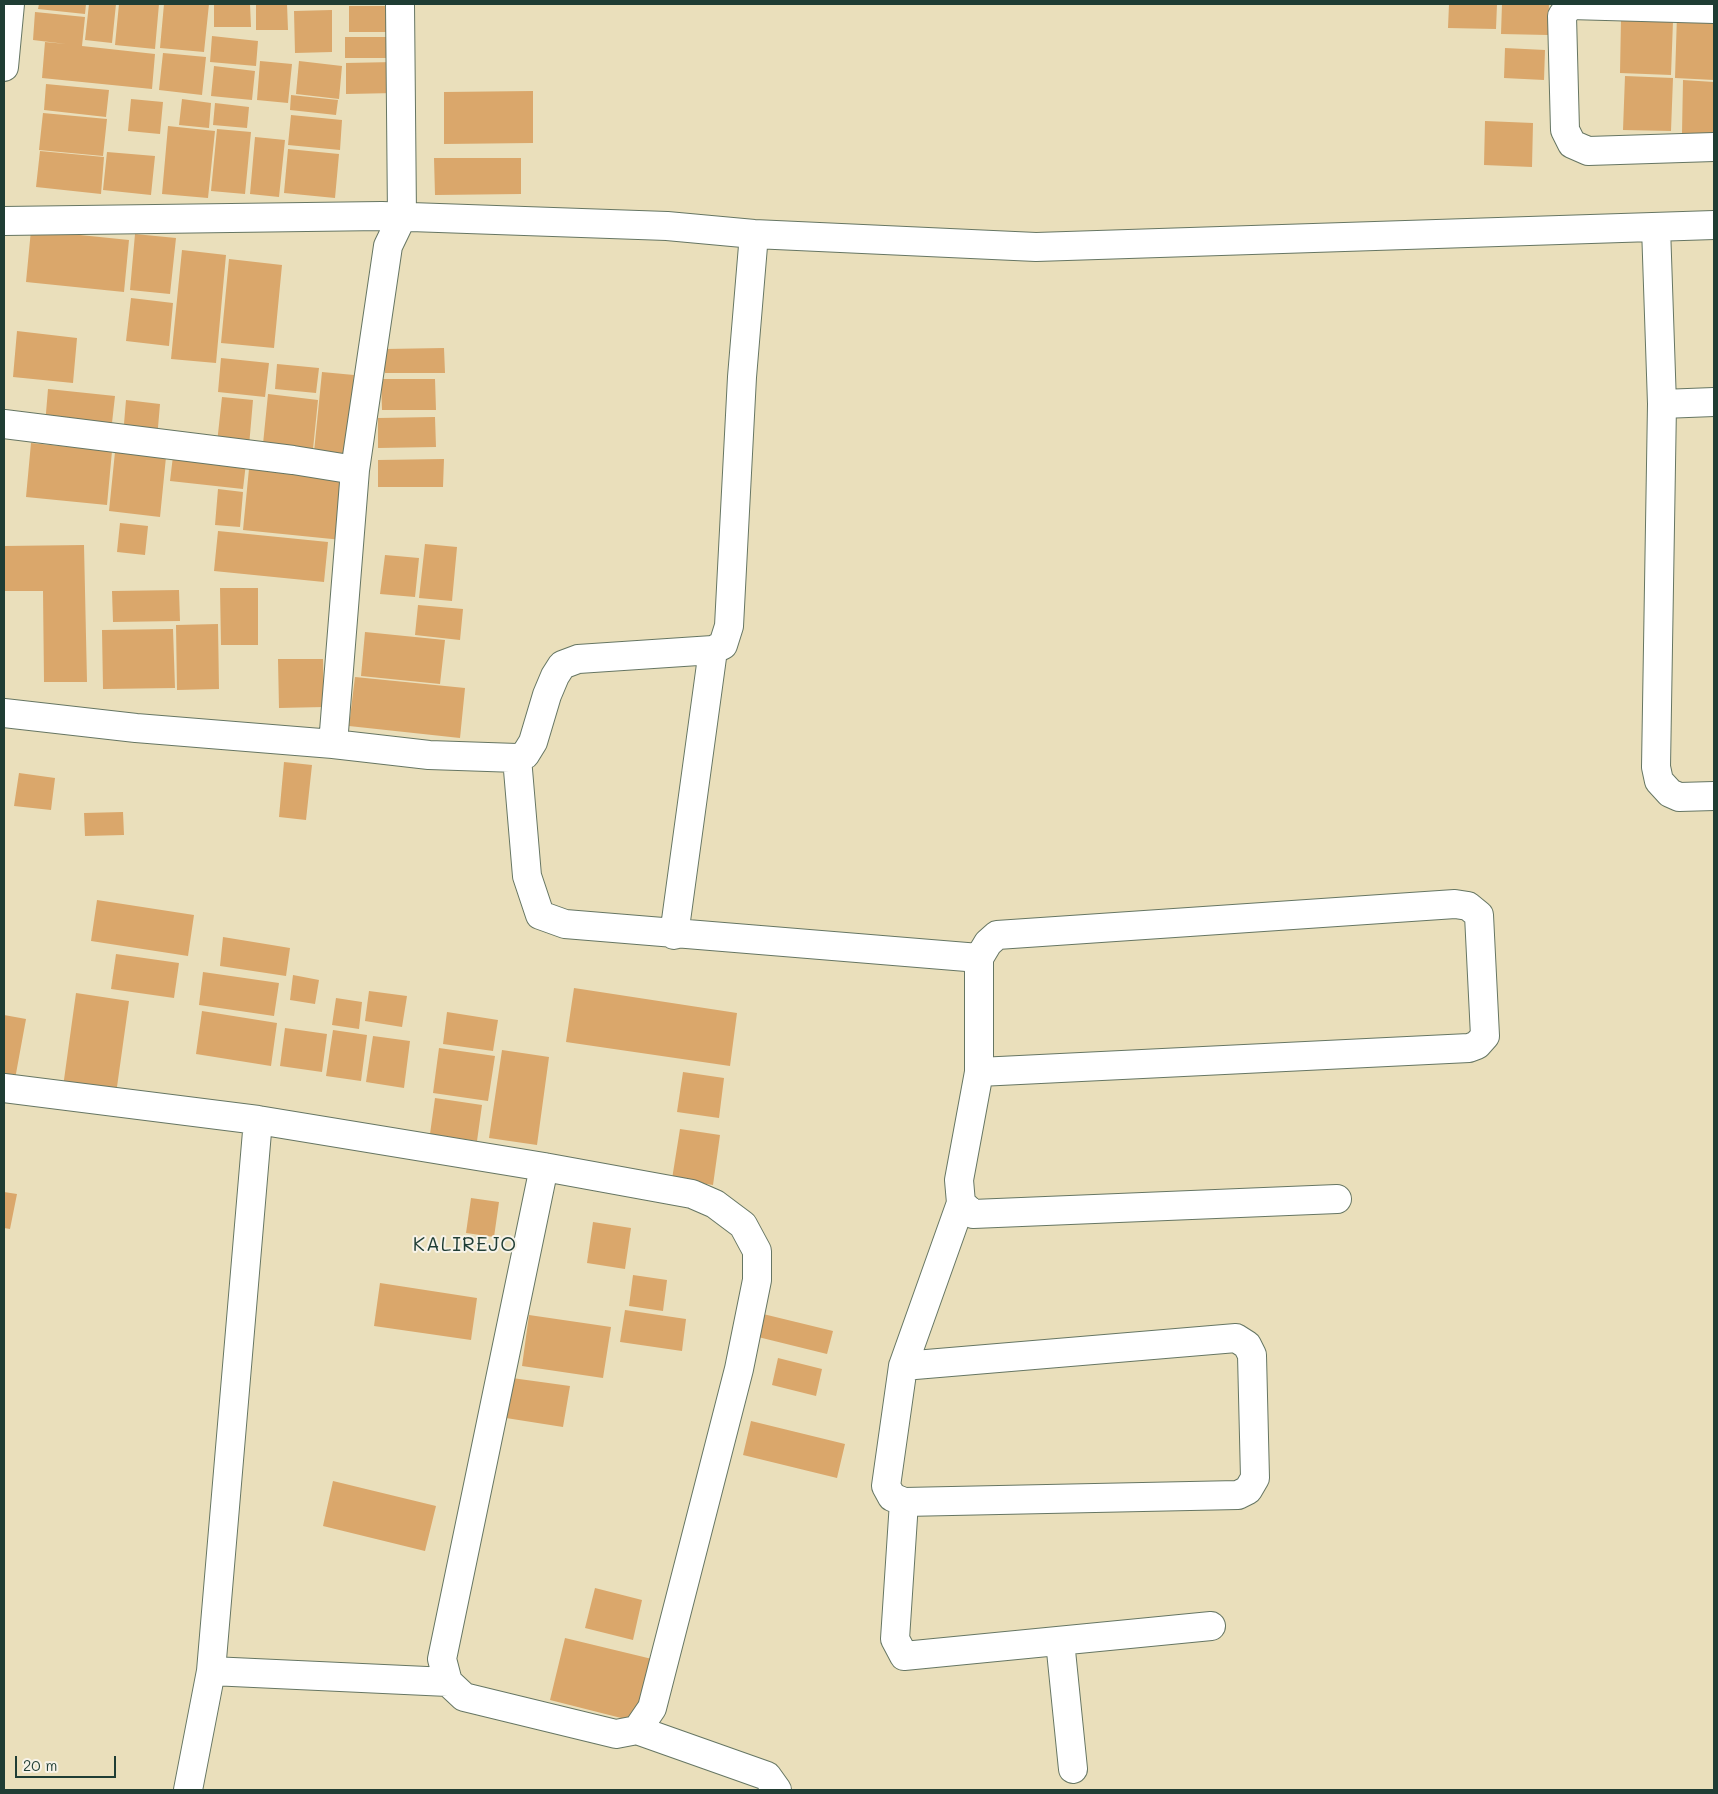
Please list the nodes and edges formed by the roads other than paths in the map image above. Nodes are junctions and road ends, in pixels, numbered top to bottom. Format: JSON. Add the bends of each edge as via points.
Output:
{"nodes":[{"id":1,"x":10,"y":4,"type":"edge"},
{"id":2,"x":400,"y":4,"type":"edge"},
{"id":3,"x":1714,"y":9,"type":"edge"},
{"id":4,"x":4,"y":67,"type":"edge"},
{"id":5,"x":1714,"y":147,"type":"edge"},
{"id":6,"x":402,"y":217,"type":"junction"},
{"id":7,"x":4,"y":221,"type":"edge"},
{"id":8,"x":1714,"y":225,"type":"edge"},
{"id":9,"x":1656,"y":227,"type":"junction"},
{"id":10,"x":754,"y":234,"type":"junction"},
{"id":11,"x":1714,"y":402,"type":"edge"},
{"id":12,"x":1662,"y":404,"type":"junction"},
{"id":13,"x":4,"y":424,"type":"edge"},
{"id":14,"x":355,"y":470,"type":"junction"},
{"id":15,"x":713,"y":650,"type":"junction"},
{"id":16,"x":4,"y":713,"type":"edge"},
{"id":17,"x":333,"y":744,"type":"junction"},
{"id":18,"x":517,"y":758,"type":"junction"},
{"id":19,"x":1714,"y":796,"type":"edge"},
{"id":20,"x":674,"y":935,"type":"junction"},
{"id":21,"x":980,"y":958,"type":"junction"},
{"id":22,"x":979,"y":1072,"type":"junction"},
{"id":23,"x":4,"y":1088,"type":"edge"},
{"id":24,"x":258,"y":1120,"type":"junction"},
{"id":25,"x":544,"y":1167,"type":"junction"},
{"id":26,"x":1337,"y":1199,"type":"dead end"},
{"id":27,"x":961,"y":1203,"type":"junction"},
{"id":28,"x":903,"y":1366,"type":"junction"},
{"id":29,"x":904,"y":1502,"type":"junction"},
{"id":30,"x":1210,"y":1626,"type":"dead end"},
{"id":31,"x":1060,"y":1641,"type":"junction"},
{"id":32,"x":211,"y":1671,"type":"junction"},
{"id":33,"x":448,"y":1682,"type":"junction"},
{"id":34,"x":637,"y":1730,"type":"junction"},
{"id":35,"x":1073,"y":1770,"type":"dead end"},
{"id":36,"x":188,"y":1790,"type":"edge"},
{"id":37,"x":777,"y":1790,"type":"edge"}],
"edges":[{"from":1,"to":4,"type":"street"},
{"from":2,"to":6,"type":"street"},
{"from":3,"to":5,"type":"street","via":[[1570,5],[1562,16],[1565,130],[1572,144],[1588,151]]},
{"from":6,"to":7,"type":"street"},
{"from":6,"to":10,"type":"street","via":[[667,226]]},
{"from":6,"to":14,"type":"street","via":[[388,246]]},
{"from":8,"to":9,"type":"street"},
{"from":9,"to":10,"type":"street","via":[[1036,247]]},
{"from":9,"to":12,"type":"street"},
{"from":10,"to":15,"type":"street","via":[[742,377],[729,626],[723,645]]},
{"from":11,"to":12,"type":"street"},
{"from":12,"to":19,"type":"street","via":[[1656,767],[1659,781],[1670,793],[1679,797]]},
{"from":13,"to":14,"type":"street"},
{"from":14,"to":17,"type":"street"},
{"from":15,"to":18,"type":"street","via":[[578,659],[562,665],[554,676],[533,742],[525,755]]},
{"from":15,"to":20,"type":"street"},
{"from":16,"to":17,"type":"street","via":[[136,728]]},
{"from":17,"to":18,"type":"street","via":[[429,755]]},
{"from":18,"to":20,"type":"street","via":[[527,876],[540,915],[565,924]]},
{"from":20,"to":21,"type":"street"},
{"from":21,"to":22,"type":"street"},
{"from":21,"to":22,"type":"street","via":[[997,935],[1455,904],[1468,906],[1479,915],[1486,1036],[1469,1048]]},
{"from":22,"to":27,"type":"street","via":[[959,1180]]},
{"from":23,"to":24,"type":"street"},
{"from":24,"to":25,"type":"street"},
{"from":24,"to":32,"type":"street"},
{"from":25,"to":33,"type":"street","via":[[442,1659]]},
{"from":25,"to":34,"type":"street","via":[[692,1194],[715,1204],[743,1225],[757,1251],[757,1280],[739,1369],[652,1708]]},
{"from":26,"to":27,"type":"street","via":[[973,1214]]},
{"from":27,"to":28,"type":"street"},
{"from":28,"to":29,"type":"street","via":[[886,1486],[892,1497]]},
{"from":28,"to":29,"type":"street","via":[[1236,1338],[1247,1345],[1252,1354],[1255,1478],[1248,1490],[1238,1495]]},
{"from":29,"to":31,"type":"street","via":[[895,1639],[904,1656]]},
{"from":30,"to":31,"type":"street"},
{"from":31,"to":35,"type":"street"},
{"from":32,"to":33,"type":"street"},
{"from":32,"to":36,"type":"street"},
{"from":33,"to":34,"type":"street","via":[[464,1697],[616,1734]]},
{"from":34,"to":37,"type":"street","via":[[767,1776]]}]}
